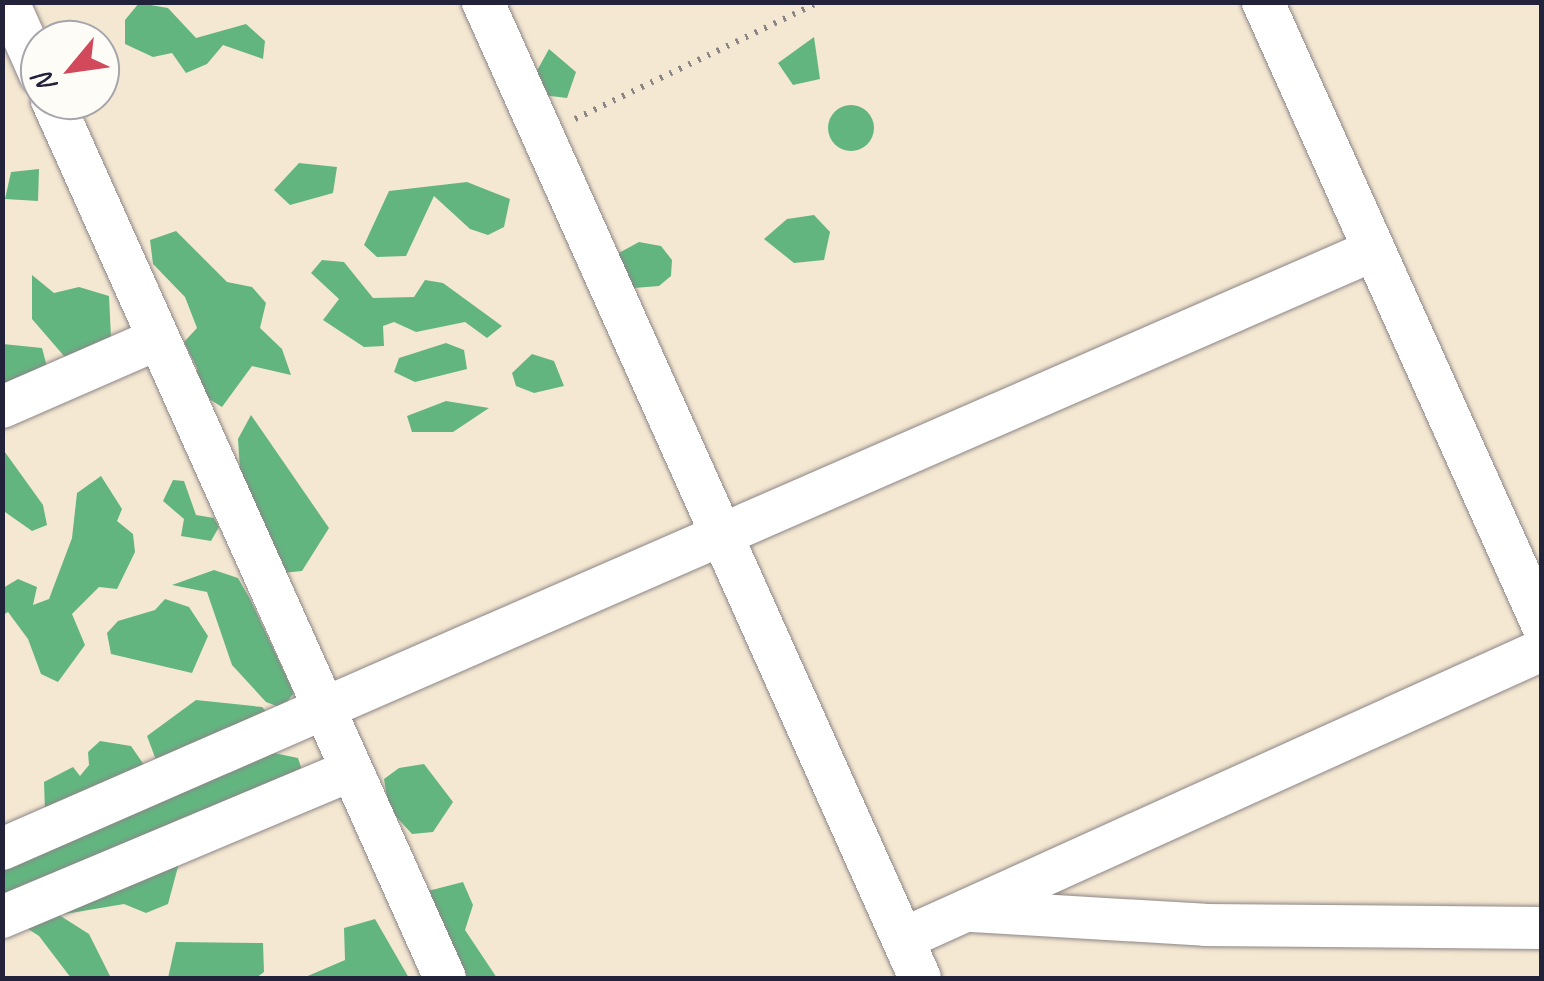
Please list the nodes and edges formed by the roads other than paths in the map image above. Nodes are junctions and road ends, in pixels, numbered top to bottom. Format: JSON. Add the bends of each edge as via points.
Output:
{"nodes":[{"id":1,"x":8,"y":2,"type":"edge"},
{"id":2,"x":482,"y":2,"type":"edge"},
{"id":3,"x":1264,"y":2,"type":"edge"},
{"id":4,"x":20,"y":29,"type":"edge"},
{"id":5,"x":61,"y":120,"type":"edge"},
{"id":6,"x":1374,"y":250,"type":"junction"},
{"id":7,"x":158,"y":339,"type":"junction"},
{"id":8,"x":2,"y":407,"type":"edge"},
{"id":9,"x":721,"y":534,"type":"junction"},
{"id":10,"x":1542,"y":624,"type":"edge"},
{"id":11,"x":1542,"y":650,"type":"edge"},
{"id":12,"x":324,"y":708,"type":"junction"},
{"id":13,"x":352,"y":770,"type":"junction"},
{"id":14,"x":2,"y":849,"type":"edge"},
{"id":15,"x":968,"y":910,"type":"junction"},
{"id":16,"x":2,"y":916,"type":"edge"},
{"id":17,"x":1542,"y":928,"type":"edge"},
{"id":18,"x":903,"y":939,"type":"junction"},
{"id":19,"x":444,"y":978,"type":"edge"},
{"id":20,"x":920,"y":978,"type":"edge"}],
"edges":[{"from":1,"to":4,"type":"street"},
{"from":2,"to":9,"type":"street"},
{"from":3,"to":6,"type":"street"},
{"from":5,"to":7,"type":"street"},
{"from":6,"to":9,"type":"street"},
{"from":6,"to":10,"type":"street"},
{"from":7,"to":8,"type":"street"},
{"from":7,"to":12,"type":"street"},
{"from":9,"to":12,"type":"street"},
{"from":9,"to":18,"type":"street"},
{"from":11,"to":15,"type":"street"},
{"from":12,"to":13,"type":"street"},
{"from":12,"to":14,"type":"street"},
{"from":13,"to":16,"type":"street"},
{"from":13,"to":19,"type":"street"},
{"from":15,"to":17,"type":"street","via":[[1205,925]]},
{"from":15,"to":18,"type":"street"},
{"from":18,"to":20,"type":"street"}]}
